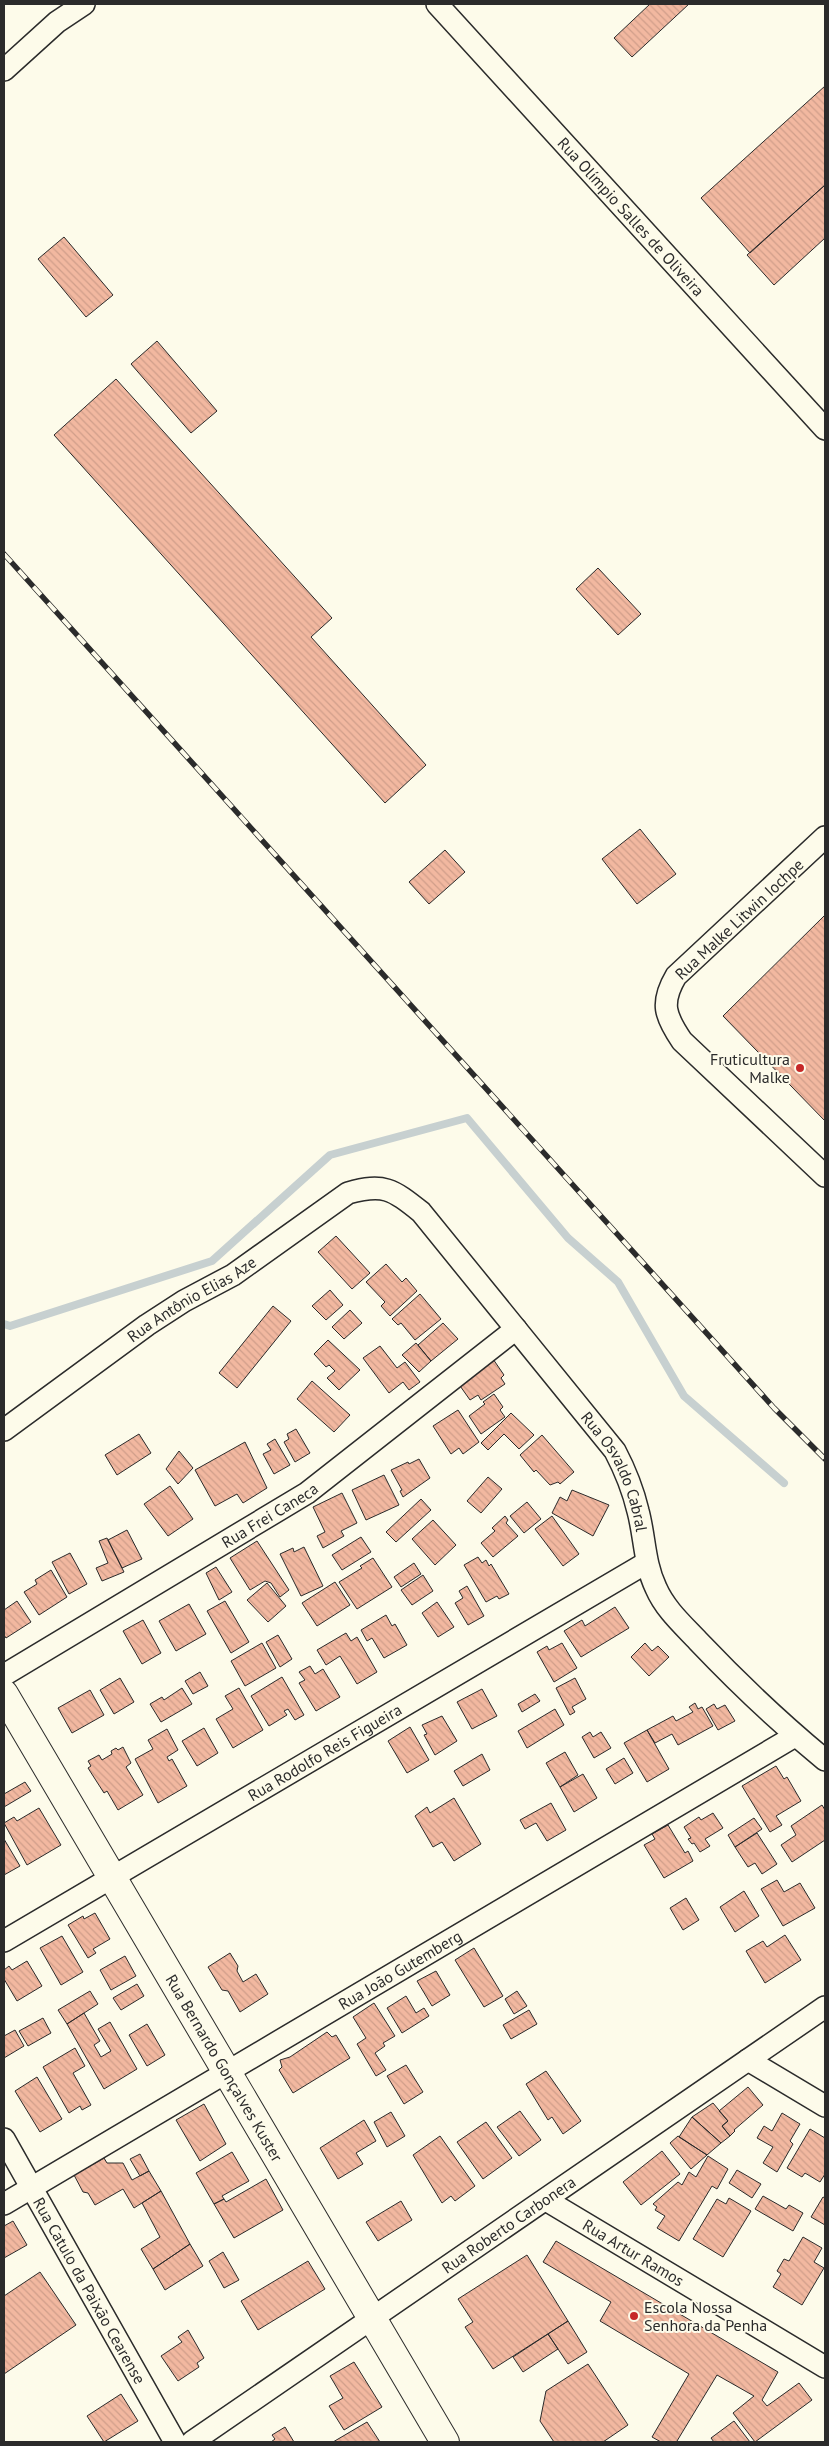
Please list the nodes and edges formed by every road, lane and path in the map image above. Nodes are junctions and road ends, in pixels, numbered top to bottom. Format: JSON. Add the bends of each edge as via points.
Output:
{"nodes":[{"id":1,"x":84,"y":4,"type":"edge"},
{"id":2,"x":437,"y":4,"type":"edge"},
{"id":3,"x":4,"y":70,"type":"edge"},
{"id":4,"x":825,"y":429,"type":"edge"},
{"id":5,"x":825,"y":837,"type":"edge"},
{"id":6,"x":825,"y":1176,"type":"edge"},
{"id":7,"x":387,"y":1189,"type":"joint"},
{"id":8,"x":516,"y":1329,"type":"junction"},
{"id":9,"x":4,"y":1430,"type":"edge"},
{"id":10,"x":646,"y":1563,"type":"junction"},
{"id":11,"x":4,"y":1675,"type":"edge"},
{"id":12,"x":4,"y":1694,"type":"edge"},
{"id":13,"x":795,"y":1736,"type":"junction"},
{"id":14,"x":825,"y":1760,"type":"edge"},
{"id":15,"x":112,"y":1878,"type":"junction"},
{"id":16,"x":4,"y":1941,"type":"edge"},
{"id":17,"x":825,"y":2007,"type":"edge"},
{"id":18,"x":748,"y":2060,"type":"junction"},
{"id":19,"x":226,"y":2072,"type":"junction"},
{"id":20,"x":825,"y":2106,"type":"edge"},
{"id":21,"x":4,"y":2139,"type":"edge"},
{"id":22,"x":31,"y":2188,"type":"junction"},
{"id":23,"x":546,"y":2200,"type":"junction"},
{"id":24,"x":4,"y":2204,"type":"edge"},
{"id":25,"x":372,"y":2319,"type":"junction"},
{"id":26,"x":825,"y":2367,"type":"edge"},
{"id":27,"x":175,"y":2442,"type":"edge"},
{"id":28,"x":192,"y":2442,"type":"edge"},
{"id":29,"x":445,"y":2442,"type":"edge"}],
"edges":[{"from":1,"to":3,"type":"street","via":[[57,22]]},
{"from":2,"to":4,"type":"street","name":"Rua Olímpio Salles de Oliveira"},
{"from":5,"to":6,"type":"street","name":"Rua Malke Litwin Iochpe","via":[[676,976],[667,991],[665,1007],[670,1024],[682,1041]]},
{"from":7,"to":8,"type":"street","name":"Rua Osvaldo Cabral","via":[[421,1212]]},
{"from":7,"to":9,"type":"street","name":"Rua Antônio Elias Aze","via":[[370,1187],[348,1193],[234,1275],[147,1324]]},
{"from":8,"to":10,"type":"street","name":"Rua Osvaldo Cabral","via":[[615,1452],[639,1512]]},
{"from":8,"to":11,"type":"street","name":"Rua Frei Caneca","via":[[294,1502]]},
{"from":10,"to":13,"type":"street","name":"Rua Osvaldo Cabral","via":[[667,1608],[729,1674]]},
{"from":10,"to":15,"type":"street","name":"Rua Rodolfo Reis Figueira"},
{"from":12,"to":15,"type":"street","name":"Rua Bernardo Gonçalves Kuster"},
{"from":13,"to":14,"type":"street","name":"Rua Osvaldo Cabral"},
{"from":13,"to":19,"type":"street","name":"Rua João Gutemberg"},
{"from":15,"to":16,"type":"street","name":"Rua Rodolfo Reis Figueira"},
{"from":15,"to":19,"type":"street","name":"Rua Bernardo Gonçalves Kuster"},
{"from":17,"to":18,"type":"street","name":"Rua Roberto Carbonera"},
{"from":18,"to":20,"type":"street"},
{"from":18,"to":23,"type":"street","name":"Rua Roberto Carbonera"},
{"from":19,"to":22,"type":"street","name":"Rua João Gutemberg"},
{"from":19,"to":25,"type":"street","name":"Rua Bernardo Gonçalves Kuster"},
{"from":21,"to":22,"type":"street","name":"Rua Catulo da Paixão Cearense"},
{"from":22,"to":24,"type":"street","name":"Rua João Gutemberg"},
{"from":22,"to":27,"type":"street","name":"Rua Catulo da Paixão Cearense"},
{"from":23,"to":25,"type":"street","name":"Rua Roberto Carbonera"},
{"from":23,"to":26,"type":"street","name":"Rua Artur Ramos"},
{"from":25,"to":28,"type":"street","name":"Rua Roberto Carbonera"},
{"from":25,"to":29,"type":"street","name":"Rua Bernardo Gonçalves Kuster"}]}
